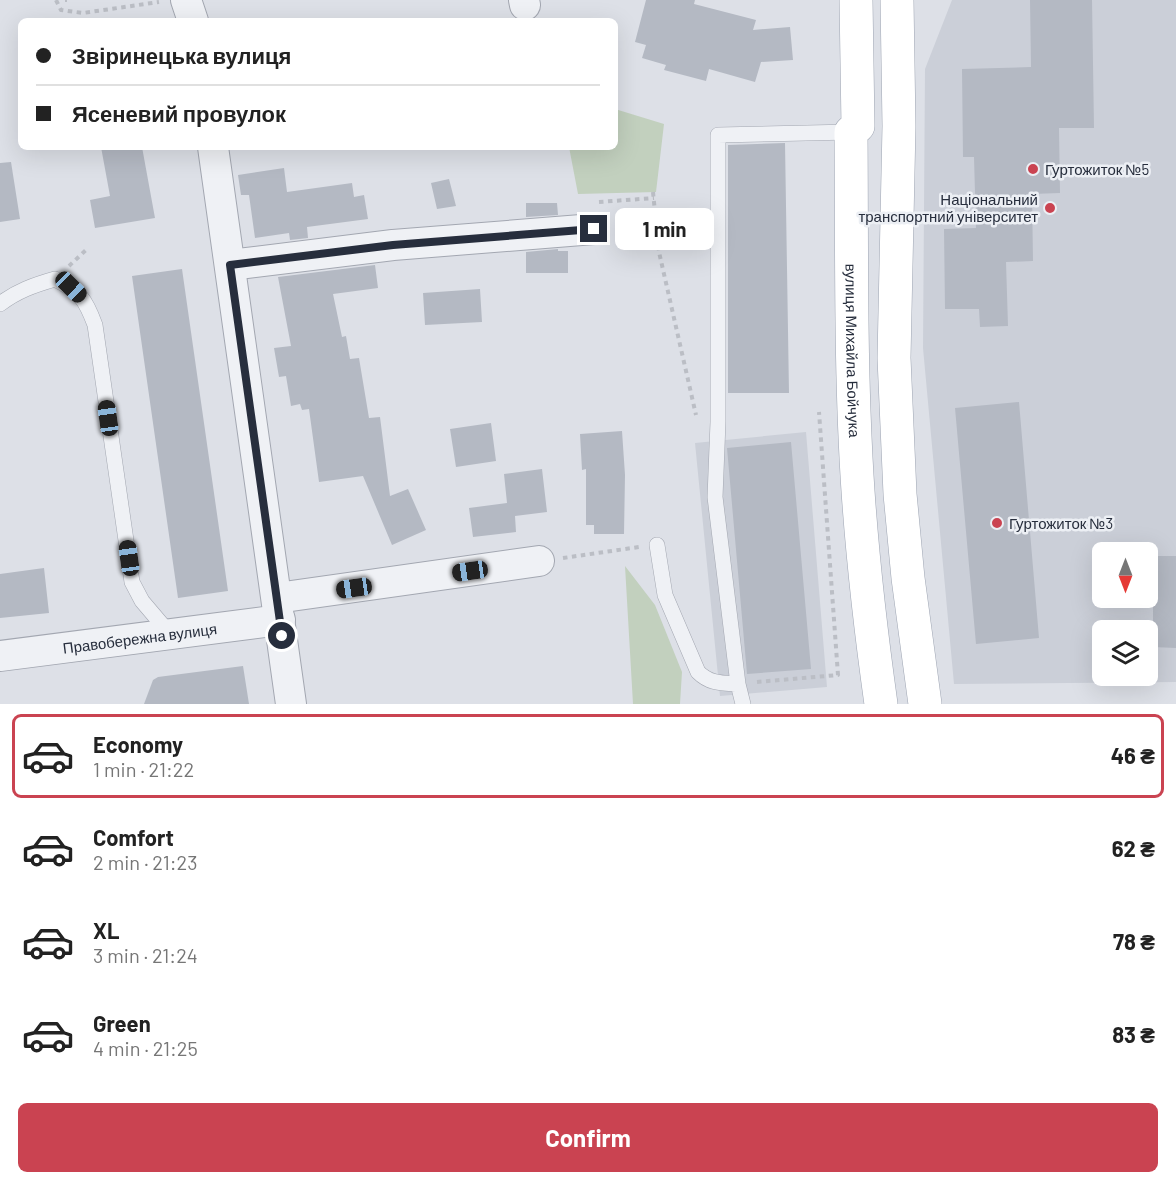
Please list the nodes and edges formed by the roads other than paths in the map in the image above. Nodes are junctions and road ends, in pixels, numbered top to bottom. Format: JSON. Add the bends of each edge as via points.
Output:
{"nodes":[{"id":1,"x":856,"y":0,"type":"edge"},
{"id":2,"x":897,"y":0,"type":"edge"},
{"id":3,"x":175,"y":1,"type":"edge"},
{"id":4,"x":190,"y":18,"type":"edge"},
{"id":5,"x":851,"y":132,"type":"junction"},
{"id":6,"x":213,"y":150,"type":"edge"},
{"id":7,"x":594,"y":229,"type":"road end"},
{"id":8,"x":230,"y":265,"type":"junction"},
{"id":9,"x":0,"y":304,"type":"edge"},
{"id":10,"x":657,"y":545,"type":"road end"},
{"id":11,"x":539,"y":561,"type":"road end"},
{"id":12,"x":279,"y":609,"type":"junction"},
{"id":13,"x":170,"y":634,"type":"junction"},
{"id":14,"x":0,"y":656,"type":"edge"},
{"id":15,"x":738,"y":684,"type":"junction"},
{"id":16,"x":291,"y":704,"type":"edge"},
{"id":17,"x":743,"y":704,"type":"edge"},
{"id":18,"x":881,"y":704,"type":"edge"},
{"id":19,"x":925,"y":704,"type":"edge"}],
"edges":[{"from":1,"to":5,"type":"main road","name":"вулиця Михайла Бойчука","via":[[858,126]]},
{"from":2,"to":19,"type":"main road","via":[[899,126],[894,358],[900,494]]},
{"from":3,"to":4,"type":"street"},
{"from":5,"to":15,"type":"lane","via":[[718,135],[715,497]]},
{"from":5,"to":18,"type":"main road","name":"вулиця Михайла Бойчука","via":[[858,489]]},
{"from":6,"to":8,"type":"street"},
{"from":7,"to":8,"type":"street","via":[[393,245]]},
{"from":8,"to":12,"type":"street"},
{"from":9,"to":13,"type":"lane","via":[[22,290],[55,279],[71,287],[87,303],[94,325],[132,582],[142,601]]},
{"from":10,"to":15,"type":"lane","via":[[665,595],[698,672],[712,683]]},
{"from":11,"to":12,"type":"street","name":"Правобережна вулиця"},
{"from":12,"to":13,"type":"street","name":"Правобережна вулиця"},
{"from":12,"to":16,"type":"street"},
{"from":13,"to":14,"type":"street","name":"Правобережна вулиця"},
{"from":15,"to":17,"type":"lane"}]}
